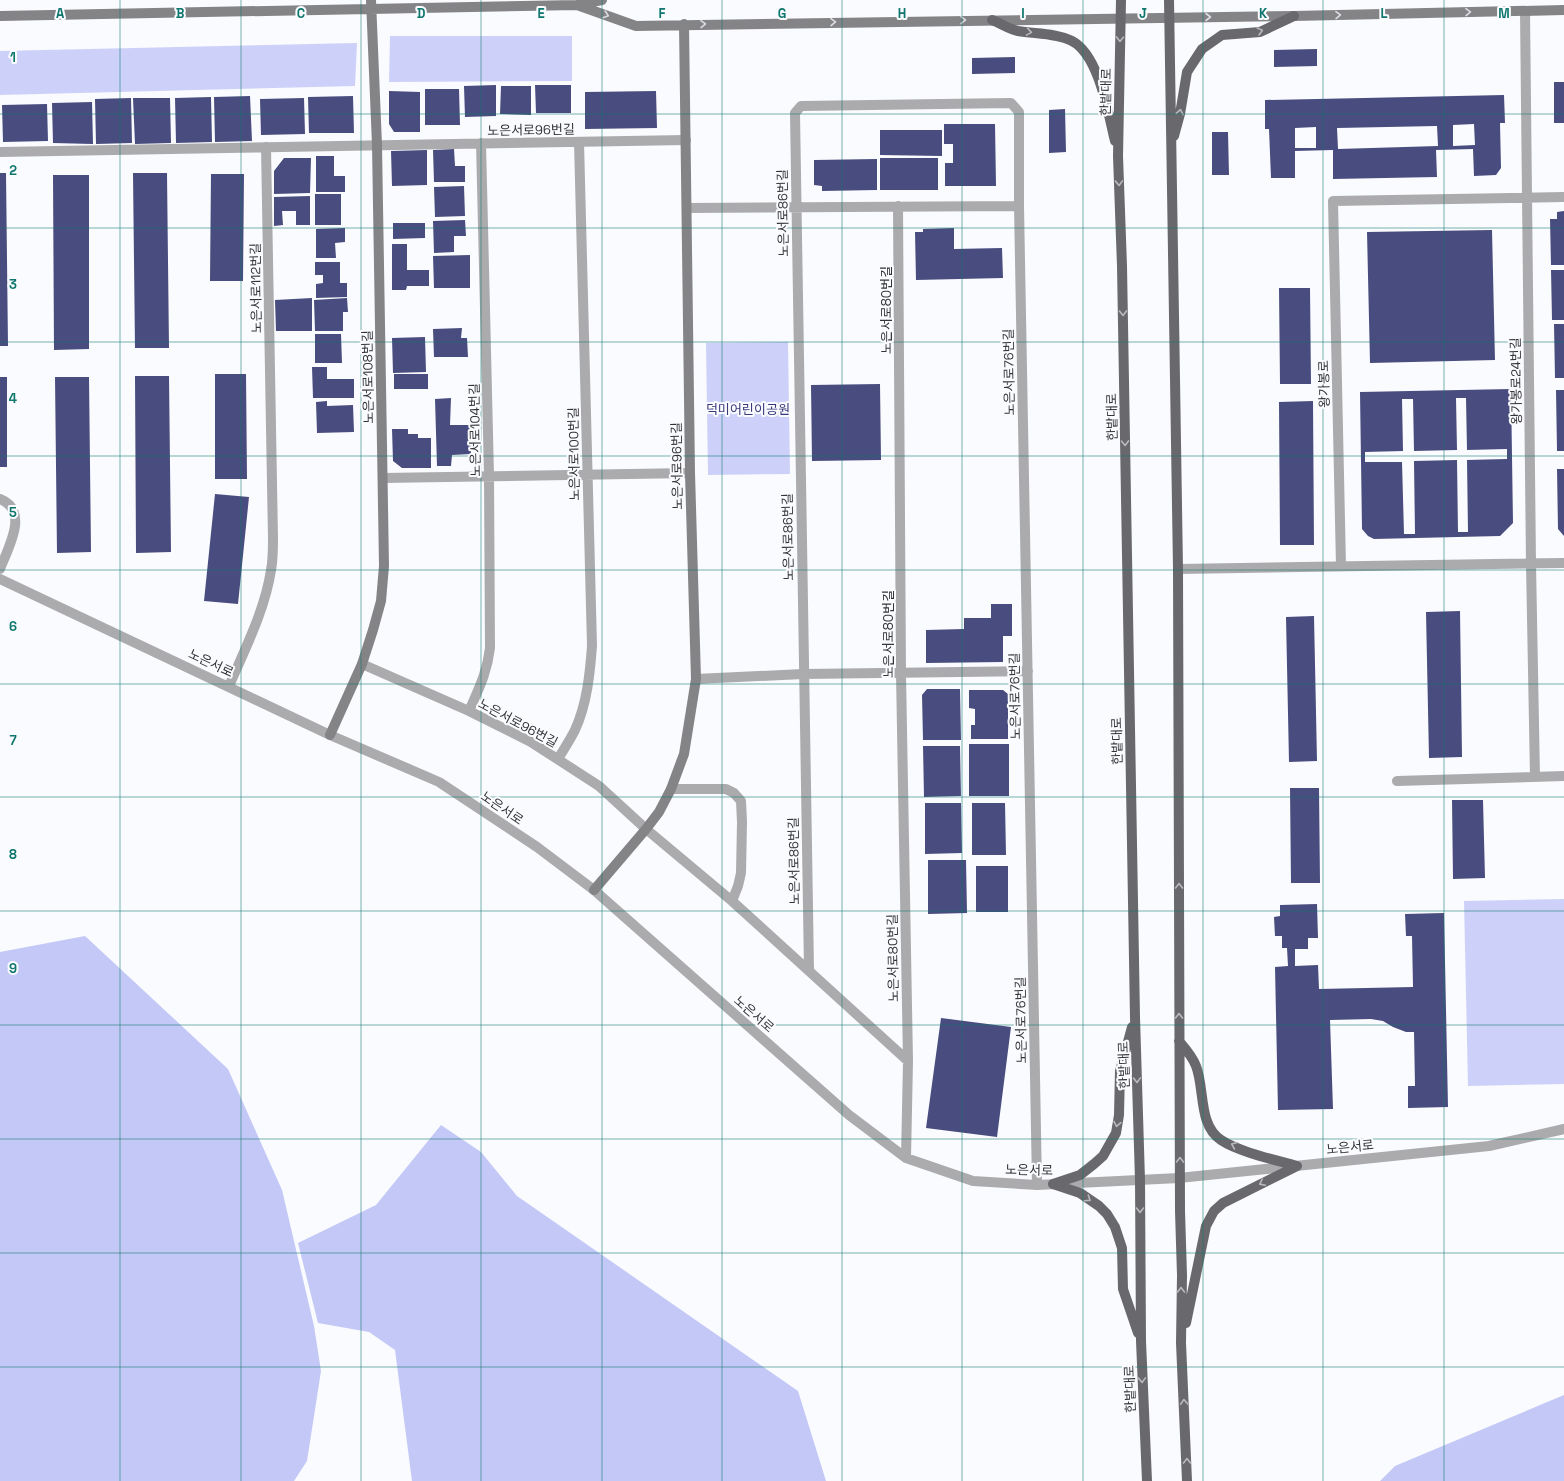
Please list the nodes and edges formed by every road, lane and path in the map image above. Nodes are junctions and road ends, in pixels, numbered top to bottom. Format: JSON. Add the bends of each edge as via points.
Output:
{"nodes":[{"id":1,"x":602,"y":0,"type":"edge"},
{"id":2,"x":1121,"y":0,"type":"edge"},
{"id":3,"x":1168,"y":0,"type":"edge"},
{"id":4,"x":371,"y":4,"type":"edge"},
{"id":5,"x":577,"y":5,"type":"junction"},
{"id":6,"x":1564,"y":10,"type":"edge"},
{"id":7,"x":1525,"y":11,"type":"junction"},
{"id":8,"x":0,"y":16,"type":"edge"},
{"id":9,"x":1294,"y":16,"type":"junction"},
{"id":10,"x":1169,"y":17,"type":"junction"},
{"id":11,"x":1121,"y":18,"type":"junction"},
{"id":12,"x":992,"y":20,"type":"junction"},
{"id":13,"x":684,"y":24,"type":"junction"},
{"id":14,"x":801,"y":106,"type":"joint"},
{"id":15,"x":686,"y":140,"type":"junction"},
{"id":16,"x":579,"y":142,"type":"junction"},
{"id":17,"x":482,"y":144,"type":"junction"},
{"id":18,"x":377,"y":145,"type":"junction"},
{"id":19,"x":266,"y":147,"type":"junction"},
{"id":20,"x":1171,"y":150,"type":"junction"},
{"id":21,"x":0,"y":152,"type":"edge"},
{"id":22,"x":1118,"y":156,"type":"junction"},
{"id":23,"x":1564,"y":197,"type":"edge"},
{"id":24,"x":1526,"y":198,"type":"junction"},
{"id":25,"x":898,"y":206,"type":"junction"},
{"id":26,"x":1019,"y":206,"type":"junction"},
{"id":27,"x":687,"y":208,"type":"junction"},
{"id":28,"x":796,"y":208,"type":"junction"},
{"id":29,"x":690,"y":473,"type":"junction"},
{"id":30,"x":588,"y":474,"type":"junction"},
{"id":31,"x":489,"y":476,"type":"junction"},
{"id":32,"x":383,"y":478,"type":"junction"},
{"id":33,"x":0,"y":499,"type":"edge"},
{"id":34,"x":1564,"y":563,"type":"edge"},
{"id":35,"x":1531,"y":564,"type":"junction"},
{"id":36,"x":1340,"y":566,"type":"junction"},
{"id":37,"x":1178,"y":568,"type":"junction"},
{"id":38,"x":0,"y":569,"type":"edge"},
{"id":39,"x":0,"y":579,"type":"edge"},
{"id":40,"x":362,"y":664,"type":"junction"},
{"id":41,"x":1028,"y":671,"type":"junction"},
{"id":42,"x":803,"y":674,"type":"junction"},
{"id":43,"x":901,"y":674,"type":"junction"},
{"id":44,"x":696,"y":679,"type":"junction"},
{"id":45,"x":229,"y":686,"type":"junction"},
{"id":46,"x":469,"y":711,"type":"junction"},
{"id":47,"x":330,"y":735,"type":"junction"},
{"id":48,"x":558,"y":759,"type":"junction"},
{"id":49,"x":1564,"y":776,"type":"edge"},
{"id":50,"x":1535,"y":777,"type":"junction"},
{"id":51,"x":1397,"y":781,"type":"dead end"},
{"id":52,"x":671,"y":789,"type":"junction"},
{"id":53,"x":646,"y":829,"type":"junction"},
{"id":54,"x":594,"y":890,"type":"junction"},
{"id":55,"x":732,"y":901,"type":"junction"},
{"id":56,"x":809,"y":969,"type":"junction"},
{"id":57,"x":1135,"y":1017,"type":"junction"},
{"id":58,"x":1179,"y":1041,"type":"junction"},
{"id":59,"x":908,"y":1061,"type":"junction"},
{"id":60,"x":1564,"y":1130,"type":"edge"},
{"id":61,"x":906,"y":1158,"type":"junction"},
{"id":62,"x":1297,"y":1166,"type":"junction"},
{"id":63,"x":1179,"y":1178,"type":"junction"},
{"id":64,"x":1140,"y":1180,"type":"junction"},
{"id":65,"x":1053,"y":1184,"type":"junction"},
{"id":66,"x":1037,"y":1185,"type":"junction"},
{"id":67,"x":1141,"y":1341,"type":"junction"},
{"id":68,"x":1181,"y":1343,"type":"junction"},
{"id":69,"x":1146,"y":1481,"type":"edge"},
{"id":70,"x":1187,"y":1481,"type":"edge"}],
"edges":[{"from":1,"to":5,"type":"street"},
{"from":2,"to":11,"type":"main road","name":"한밭대로"},
{"from":3,"to":10,"type":"main road"},
{"from":4,"to":5,"type":"street"},
{"from":4,"to":8,"type":"street"},
{"from":4,"to":18,"type":"street","name":"노은서로108번길"},
{"from":5,"to":13,"type":"street","one_way":true,"via":[[636,26]]},
{"from":6,"to":7,"type":"street"},
{"from":9,"to":7,"type":"street","one_way":true},
{"from":7,"to":24,"type":"street","name":"왕가봉로24번길"},
{"from":10,"to":9,"type":"street","one_way":true},
{"from":20,"to":9,"type":"main road","one_way":true,"via":[[1187,72],[1202,49],[1222,35],[1260,32]]},
{"from":10,"to":11,"type":"street"},
{"from":10,"to":20,"type":"main road"},
{"from":11,"to":12,"type":"street"},
{"from":11,"to":22,"type":"main road","name":"한밭대로","one_way":true},
{"from":13,"to":12,"type":"street","one_way":true},
{"from":12,"to":22,"type":"main road","one_way":true,"via":[[1016,30],[1058,37],[1082,49],[1094,67],[1103,90]]},
{"from":13,"to":15,"type":"street","name":"노은서로96번길"},
{"from":14,"to":26,"type":"street","name":"노은서로76번길","via":[[1011,103],[1019,112]]},
{"from":14,"to":28,"type":"street","name":"노은서로86번길","via":[[795,113]]},
{"from":15,"to":16,"type":"street","name":"노은서로96번길"},
{"from":15,"to":27,"type":"street","name":"노은서로96번길"},
{"from":16,"to":17,"type":"street","name":"노은서로96번길"},
{"from":16,"to":30,"type":"street","name":"노은서로100번길"},
{"from":17,"to":18,"type":"street","name":"노은서로96번길"},
{"from":17,"to":31,"type":"street","name":"노은서로104번길"},
{"from":18,"to":19,"type":"street","name":"노은서로96번길"},
{"from":18,"to":32,"type":"street","name":"노은서로108번길"},
{"from":19,"to":21,"type":"street"},
{"from":19,"to":45,"type":"street","name":"노은서로112번길","via":[[272,569],[258,617]]},
{"from":20,"to":37,"type":"main road"},
{"from":22,"to":57,"type":"main road","name":"한밭대로","one_way":true},
{"from":23,"to":24,"type":"street"},
{"from":24,"to":35,"type":"street","name":"왕가봉로24번길"},
{"from":24,"to":36,"type":"street","name":"왕가봉로","via":[[1333,201]]},
{"from":25,"to":26,"type":"street"},
{"from":25,"to":28,"type":"street"},
{"from":25,"to":43,"type":"street","name":"노은서로80번길"},
{"from":26,"to":41,"type":"street","name":"노은서로76번길"},
{"from":27,"to":28,"type":"street"},
{"from":27,"to":29,"type":"street","name":"노은서로96번길"},
{"from":28,"to":42,"type":"street","name":"노은서로86번길"},
{"from":29,"to":30,"type":"street"},
{"from":29,"to":44,"type":"street","name":"노은서로96번길"},
{"from":30,"to":31,"type":"street"},
{"from":30,"to":48,"type":"street","name":"노은서로100번길","via":[[592,646],[590,668],[587,690],[575,728]]},
{"from":31,"to":32,"type":"street"},
{"from":31,"to":46,"type":"street","name":"노은서로104번길","via":[[490,648],[484,679]]},
{"from":32,"to":40,"type":"street","name":"노은서로108번길","via":[[384,566],[381,601]]},
{"from":33,"to":38,"type":"street","via":[[12,508],[16,517],[15,530]]},
{"from":34,"to":35,"type":"street"},
{"from":35,"to":36,"type":"street"},
{"from":35,"to":50,"type":"street","name":"왕가봉로24번길"},
{"from":36,"to":37,"type":"street"},
{"from":58,"to":37,"type":"main road","one_way":true},
{"from":39,"to":45,"type":"street","name":"노은서로"},
{"from":40,"to":46,"type":"street","name":"노은서로96번길"},
{"from":40,"to":47,"type":"street","name":"노은서로108번길"},
{"from":41,"to":43,"type":"street"},
{"from":41,"to":66,"type":"street","name":"노은서로76번길"},
{"from":42,"to":43,"type":"street"},
{"from":42,"to":44,"type":"street"},
{"from":42,"to":56,"type":"street","name":"노은서로86번길"},
{"from":43,"to":59,"type":"street","name":"노은서로80번길"},
{"from":44,"to":52,"type":"street","name":"노은서로96번길","via":[[684,754]]},
{"from":45,"to":47,"type":"street","name":"노은서로"},
{"from":46,"to":48,"type":"street","name":"노은서로96번길","via":[[531,742]]},
{"from":47,"to":54,"type":"street","name":"노은서로","via":[[439,782],[538,847]]},
{"from":48,"to":53,"type":"street","name":"노은서로96번길","via":[[599,786]]},
{"from":49,"to":50,"type":"street"},
{"from":50,"to":51,"type":"street"},
{"from":52,"to":53,"type":"street","name":"노은서로96번길"},
{"from":52,"to":55,"type":"street","via":[[726,789],[741,801],[741,873]]},
{"from":53,"to":54,"type":"street","name":"노은서로96번길"},
{"from":53,"to":55,"type":"street"},
{"from":54,"to":61,"type":"street","name":"노은서로","via":[[849,1115]]},
{"from":55,"to":56,"type":"street"},
{"from":56,"to":59,"type":"street"},
{"from":57,"to":64,"type":"main road","name":"한밭대로","one_way":true},
{"from":57,"to":65,"type":"main road","one_way":true,"via":[[1120,1071],[1116,1133],[1103,1156],[1094,1164],[1080,1175]]},
{"from":62,"to":58,"type":"main road","one_way":true,"via":[[1221,1140],[1211,1128],[1205,1114],[1196,1065]]},
{"from":63,"to":58,"type":"main road","one_way":true},
{"from":59,"to":61,"type":"street","name":"노은서로80번길"},
{"from":60,"to":62,"type":"street","name":"노은서로","via":[[1489,1146]]},
{"from":61,"to":66,"type":"street","name":"노은서로","via":[[972,1181]]},
{"from":62,"to":63,"type":"street","name":"노은서로"},
{"from":62,"to":68,"type":"main road","one_way":true,"via":[[1223,1203],[1214,1211],[1206,1226]]},
{"from":63,"to":64,"type":"street","name":"노은서로"},
{"from":68,"to":63,"type":"main road","one_way":true},
{"from":64,"to":65,"type":"street","name":"노은서로"},
{"from":64,"to":67,"type":"main road","name":"한밭대로","one_way":true},
{"from":65,"to":66,"type":"street","name":"노은서로"},
{"from":65,"to":67,"type":"main road","one_way":true,"via":[[1080,1193],[1099,1206],[1115,1227],[1122,1248],[1123,1289]]},
{"from":67,"to":69,"type":"main road","name":"한밭대로","one_way":true},
{"from":70,"to":68,"type":"main road","one_way":true}]}
